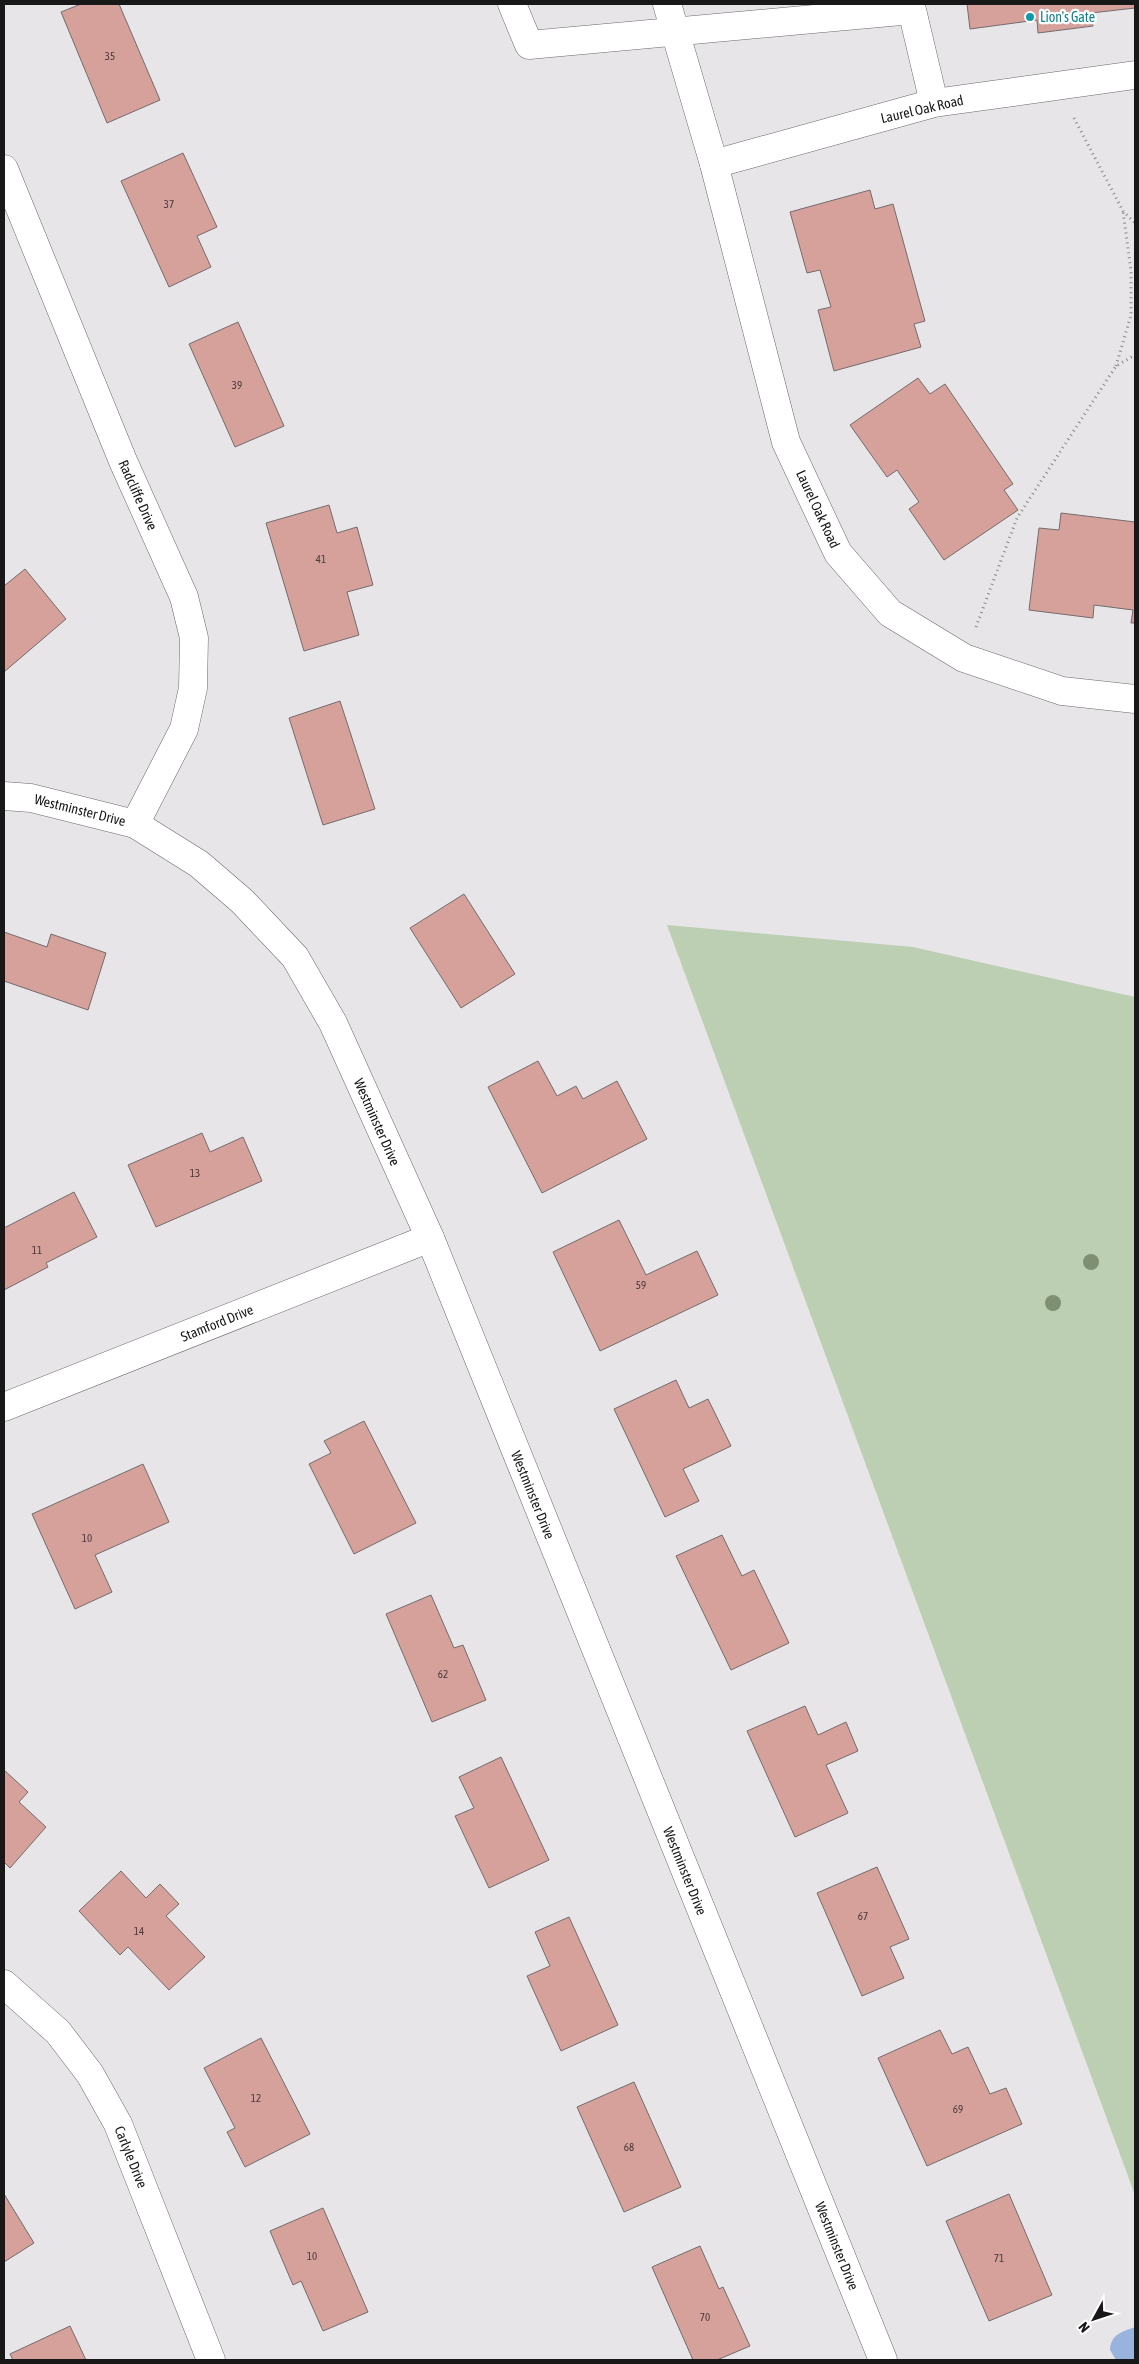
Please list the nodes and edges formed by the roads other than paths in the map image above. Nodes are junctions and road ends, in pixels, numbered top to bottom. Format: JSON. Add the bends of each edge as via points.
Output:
{"nodes":[{"id":1,"x":512,"y":4,"type":"edge"},
{"id":2,"x":667,"y":4,"type":"edge"},
{"id":3,"x":675,"y":31,"type":"junction"},
{"id":4,"x":1135,"y":75,"type":"edge"},
{"id":5,"x":934,"y":103,"type":"junction"},
{"id":6,"x":714,"y":164,"type":"junction"},
{"id":7,"x":4,"y":169,"type":"edge"},
{"id":8,"x":1135,"y":699,"type":"edge"},
{"id":9,"x":4,"y":796,"type":"edge"},
{"id":10,"x":135,"y":824,"type":"junction"},
{"id":11,"x":430,"y":1238,"type":"junction"},
{"id":12,"x":4,"y":1407,"type":"edge"},
{"id":13,"x":4,"y":1984,"type":"edge"},
{"id":14,"x":211,"y":2360,"type":"edge"},
{"id":15,"x":883,"y":2360,"type":"edge"}],
"edges":[{"from":1,"to":3,"type":"street","via":[[529,45]]},
{"from":2,"to":3,"type":"street","name":"Laurel Oak Road"},
{"from":3,"to":5,"type":"street","via":[[912,10]]},
{"from":3,"to":6,"type":"street","name":"Laurel Oak Road"},
{"from":4,"to":5,"type":"street","name":"Laurel Oak Road"},
{"from":5,"to":6,"type":"street","name":"Laurel Oak Road"},
{"from":6,"to":8,"type":"street","name":"Laurel Oak Road","via":[[786,442],[838,553],[890,613],[964,658],[1062,691]]},
{"from":7,"to":10,"type":"street","name":"Radcliffe Drive","via":[[123,461],[184,598],[194,638],[193,688],[184,729]]},
{"from":9,"to":10,"type":"street","name":"Westminster Drive","via":[[31,798]]},
{"from":10,"to":11,"type":"street","name":"Westminster Drive","via":[[199,864],[242,901],[294,957],[333,1023]]},
{"from":11,"to":12,"type":"street","name":"Stamford Drive"},
{"from":11,"to":15,"type":"street","name":"Westminster Drive"},
{"from":13,"to":14,"type":"street","name":"Carlyle Drive","via":[[58,2032],[90,2074],[118,2124]]}]}
